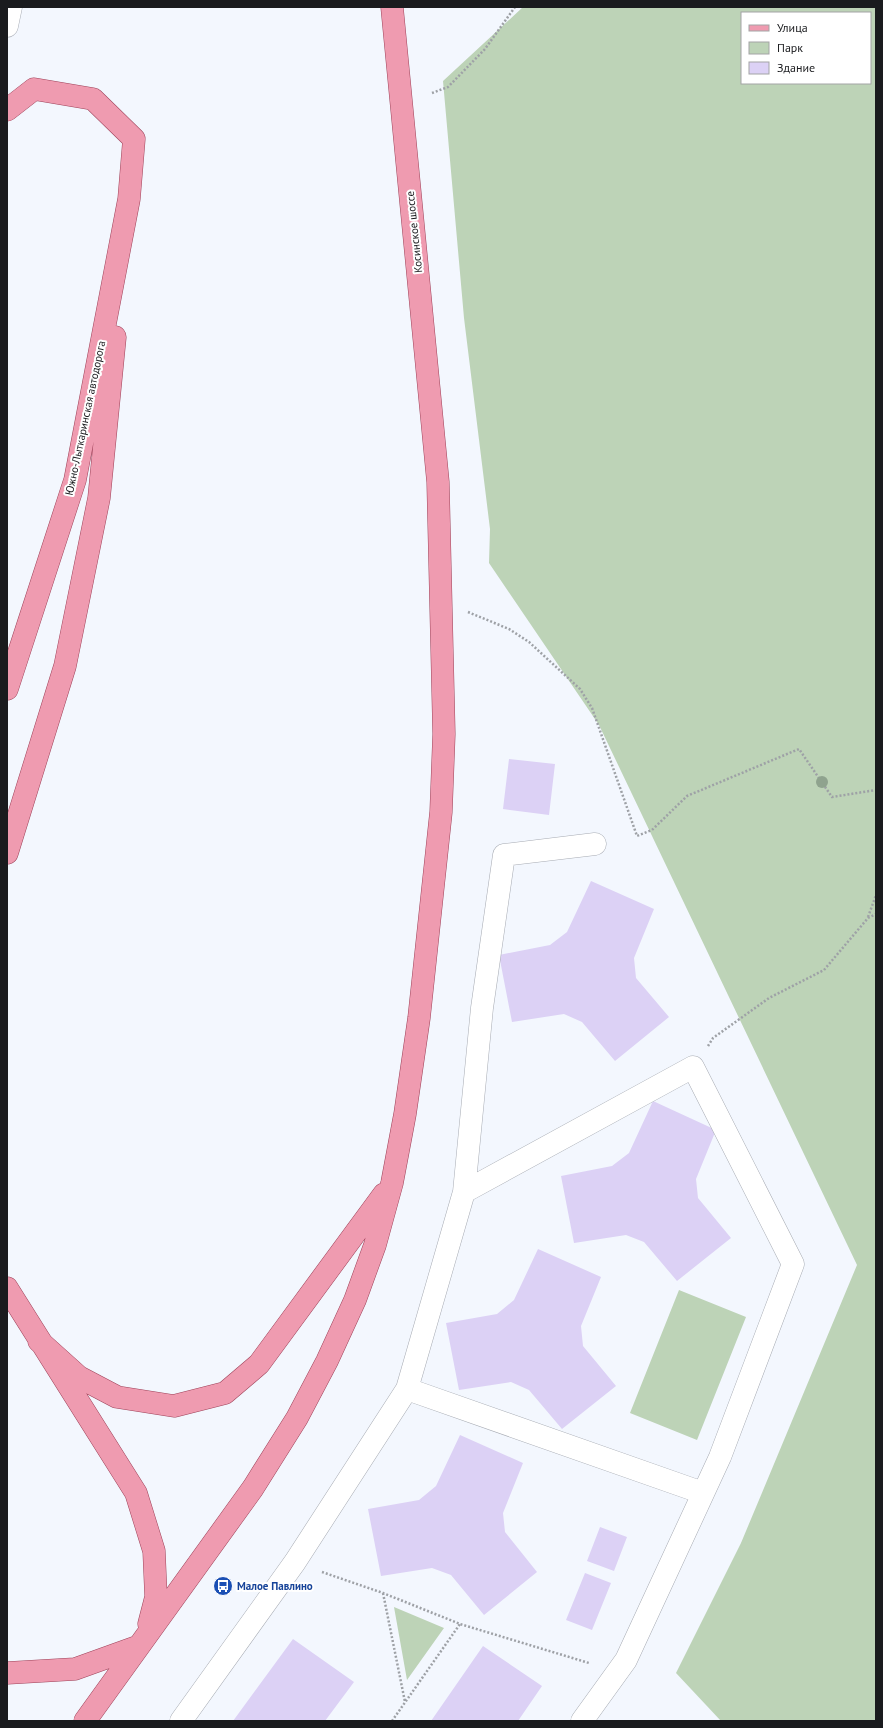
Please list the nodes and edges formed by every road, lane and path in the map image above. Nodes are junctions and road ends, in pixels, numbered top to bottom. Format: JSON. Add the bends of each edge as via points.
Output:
{"nodes":[{"id":1,"x":11,"y":7,"type":"edge"},
{"id":2,"x":392,"y":7,"type":"edge"},
{"id":3,"x":515,"y":7,"type":"edge"},
{"id":4,"x":7,"y":26,"type":"edge"},
{"id":5,"x":432,"y":93,"type":"dead end"},
{"id":6,"x":7,"y":110,"type":"edge"},
{"id":7,"x":129,"y":199,"type":"junction"},
{"id":8,"x":468,"y":612,"type":"dead end"},
{"id":9,"x":7,"y":689,"type":"edge"},
{"id":10,"x":876,"y":790,"type":"edge"},
{"id":11,"x":595,"y":844,"type":"dead end"},
{"id":12,"x":7,"y":853,"type":"edge"},
{"id":13,"x":876,"y":895,"type":"edge"},
{"id":14,"x":876,"y":914,"type":"edge"},
{"id":15,"x":868,"y":918,"type":"junction"},
{"id":16,"x":693,"y":1067,"type":"junction"},
{"id":17,"x":392,"y":1183,"type":"junction"},
{"id":18,"x":464,"y":1192,"type":"junction"},
{"id":19,"x":7,"y":1288,"type":"edge"},
{"id":20,"x":39,"y":1341,"type":"junction"},
{"id":21,"x":406,"y":1389,"type":"junction"},
{"id":22,"x":703,"y":1493,"type":"junction"},
{"id":23,"x":295,"y":1562,"type":"junction"},
{"id":24,"x":383,"y":1593,"type":"junction"},
{"id":25,"x":460,"y":1624,"type":"junction"},
{"id":26,"x":142,"y":1642,"type":"junction"},
{"id":27,"x":7,"y":1672,"type":"edge"},
{"id":28,"x":617,"y":1672,"type":"junction"},
{"id":29,"x":405,"y":1702,"type":"junction"},
{"id":30,"x":84,"y":1721,"type":"edge"},
{"id":31,"x":181,"y":1721,"type":"edge"},
{"id":32,"x":392,"y":1721,"type":"edge"},
{"id":33,"x":582,"y":1721,"type":"edge"}],
"edges":[{"from":1,"to":4,"type":"street"},
{"from":2,"to":17,"type":"main road","name":"Косинское шоссе","via":[[438,490],[444,726],[441,812],[419,1018]]},
{"from":3,"to":5,"type":"path","via":[[485,49],[448,87]]},
{"from":6,"to":7,"type":"main road","name":"Южно-Лыткаринская автодорога","via":[[34,89],[93,99],[134,139]]},
{"from":7,"to":9,"type":"main road","name":"Южно-Лыткаринская автодорога","via":[[75,480]]},
{"from":7,"to":12,"type":"main road","via":[[99,498],[65,666]]},
{"from":8,"to":10,"type":"path","via":[[509,629],[529,642],[580,689],[592,708],[637,836],[652,830],[687,796],[799,749],[832,797]]},
{"from":11,"to":18,"type":"street","via":[[504,855],[482,1008]]},
{"from":13,"to":15,"type":"path"},
{"from":14,"to":15,"type":"path"},
{"from":15,"to":16,"type":"path","via":[[824,970],[769,998],[713,1038]]},
{"from":16,"to":18,"type":"street"},
{"from":16,"to":22,"type":"street","via":[[793,1264],[723,1450]]},
{"from":17,"to":20,"type":"main road","via":[[259,1364],[225,1393],[174,1406],[117,1397],[79,1377]]},
{"from":17,"to":26,"type":"main road","name":"Косинское шоссе","via":[[375,1245],[355,1300],[297,1418],[253,1488]]},
{"from":18,"to":21,"type":"street"},
{"from":19,"to":20,"type":"main road"},
{"from":20,"to":26,"type":"main road","via":[[136,1493],[154,1551],[156,1597]]},
{"from":21,"to":22,"type":"street"},
{"from":21,"to":23,"type":"street"},
{"from":22,"to":28,"type":"street","via":[[626,1660]]},
{"from":23,"to":24,"type":"path"},
{"from":23,"to":31,"type":"street"},
{"from":24,"to":25,"type":"path"},
{"from":24,"to":29,"type":"path"},
{"from":25,"to":28,"type":"path"},
{"from":25,"to":29,"type":"path"},
{"from":26,"to":27,"type":"main road","via":[[75,1668]]},
{"from":26,"to":30,"type":"main road","name":"Косинское шоссе"},
{"from":28,"to":33,"type":"street"},
{"from":29,"to":32,"type":"path"}]}
